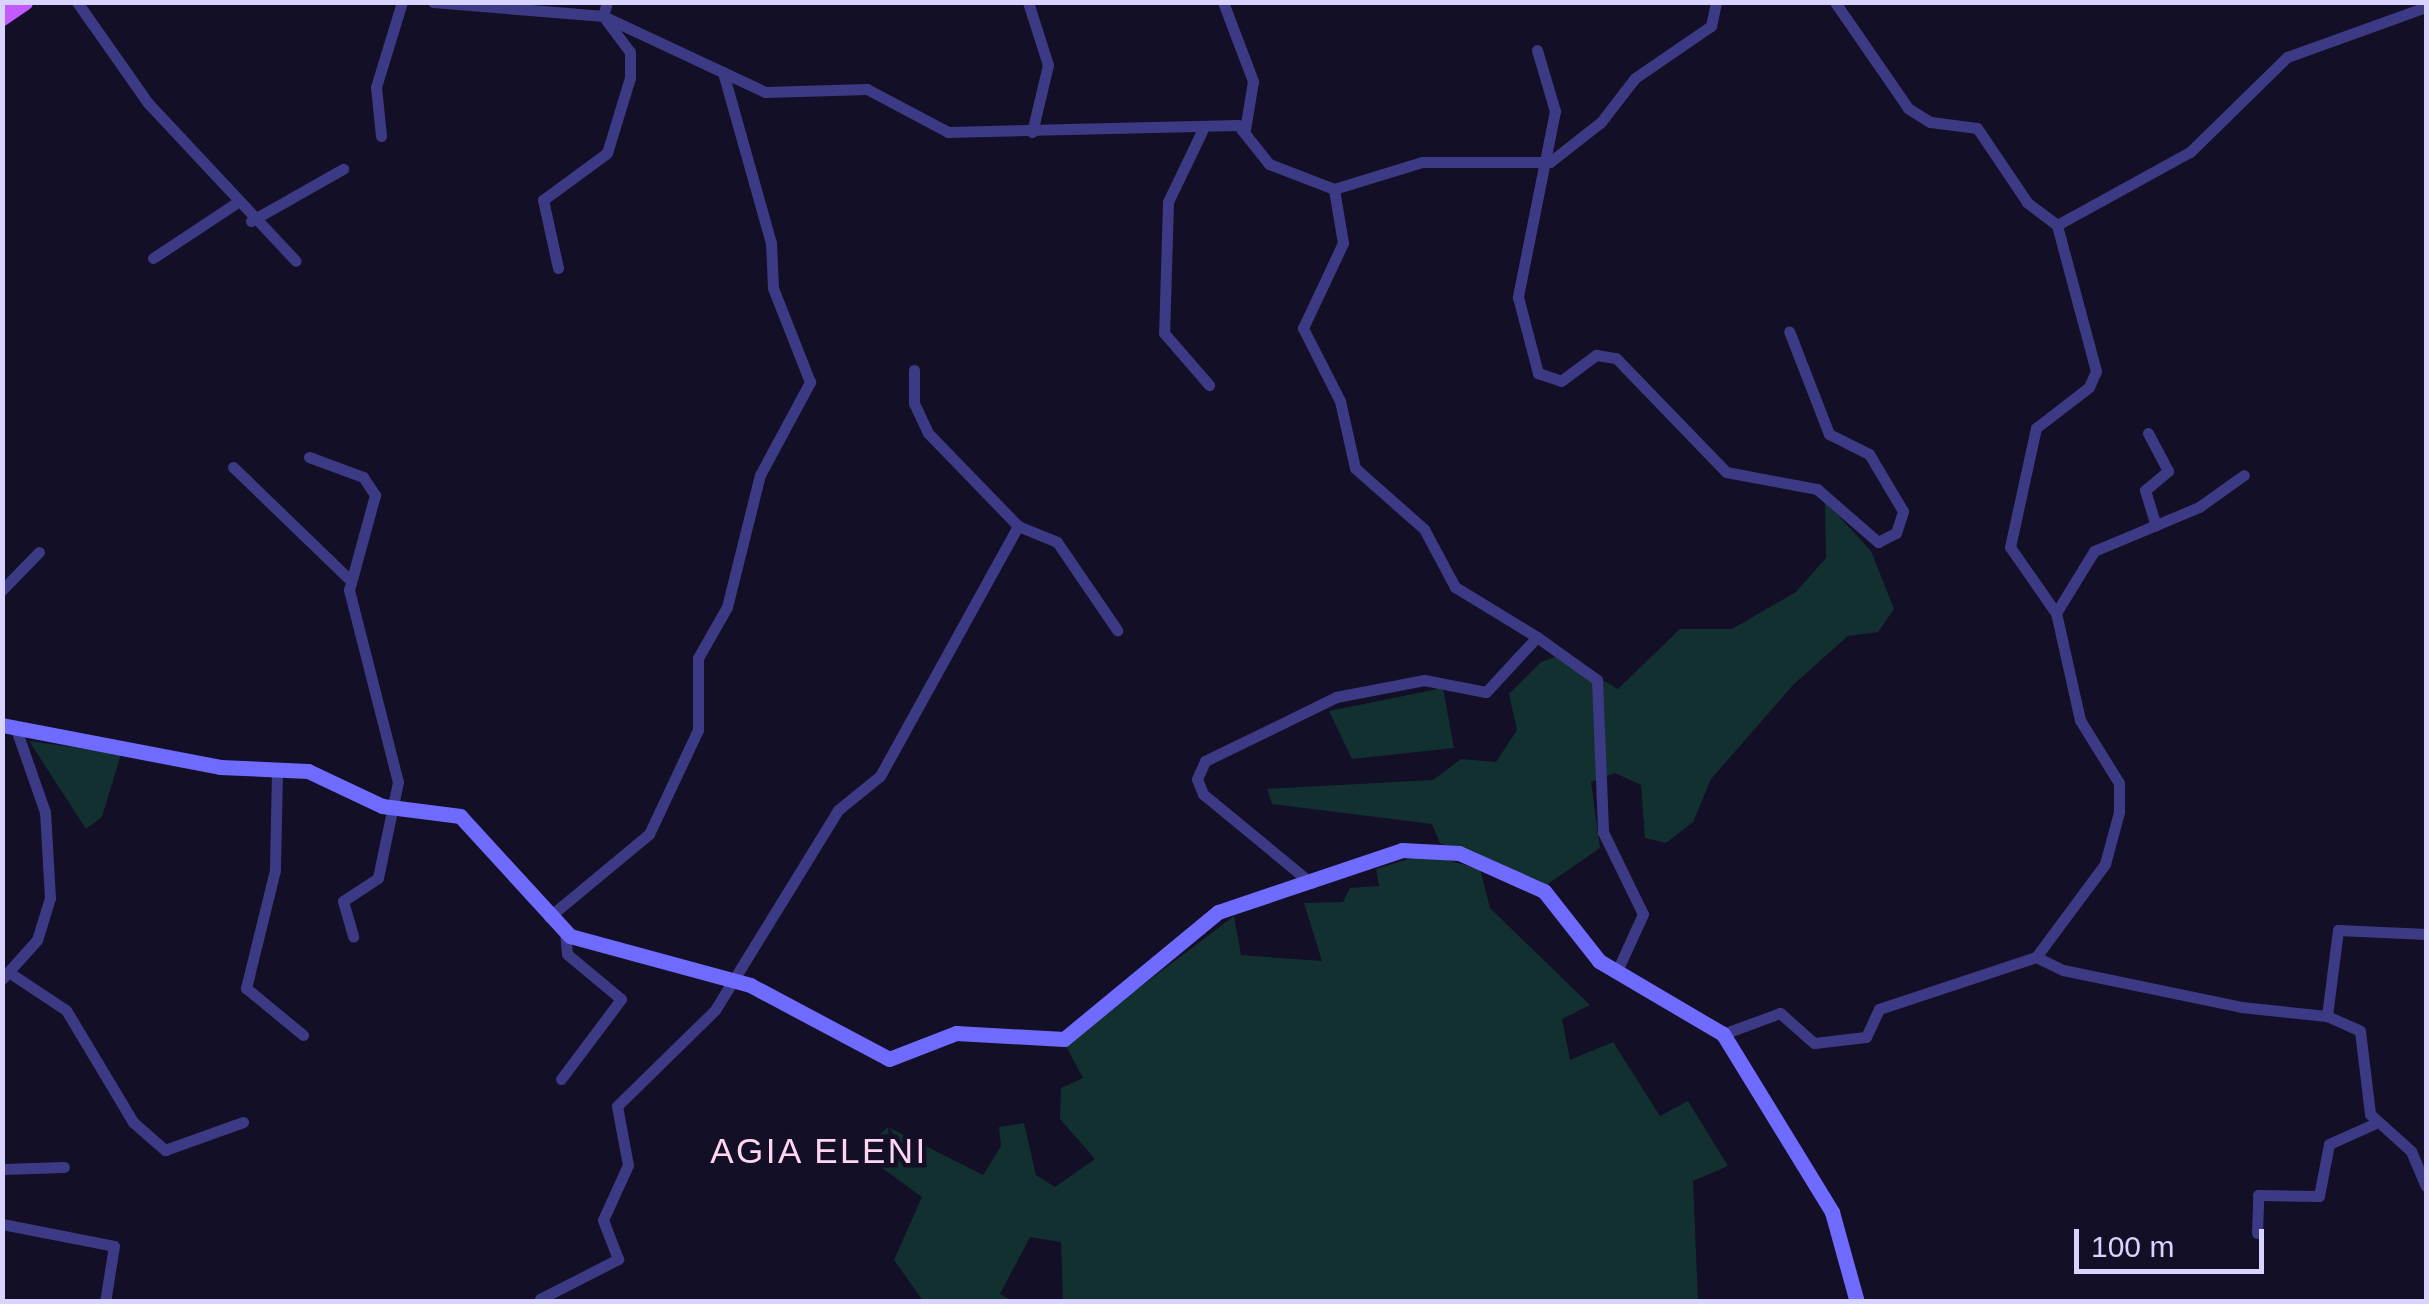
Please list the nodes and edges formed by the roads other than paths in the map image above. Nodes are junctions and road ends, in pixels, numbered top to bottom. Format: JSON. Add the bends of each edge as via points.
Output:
{"nodes":[{"id":1,"x":24,"y":2,"type":"edge"},
{"id":2,"x":77,"y":2,"type":"edge"},
{"id":3,"x":402,"y":2,"type":"edge"},
{"id":4,"x":433,"y":2,"type":"edge"},
{"id":5,"x":607,"y":2,"type":"edge"},
{"id":6,"x":1028,"y":2,"type":"edge"},
{"id":7,"x":1224,"y":2,"type":"edge"},
{"id":8,"x":1716,"y":2,"type":"edge"},
{"id":9,"x":1835,"y":2,"type":"edge"},
{"id":10,"x":2426,"y":7,"type":"edge"},
{"id":11,"x":603,"y":16,"type":"junction"},
{"id":12,"x":2,"y":17,"type":"edge"},
{"id":13,"x":1536,"y":50,"type":"dead end"},
{"id":14,"x":723,"y":72,"type":"junction"},
{"id":15,"x":1245,"y":130,"type":"junction"},
{"id":16,"x":1202,"y":131,"type":"junction"},
{"id":17,"x":1032,"y":132,"type":"junction"},
{"id":18,"x":381,"y":136,"type":"dead end"},
{"id":19,"x":1550,"y":162,"type":"junction"},
{"id":20,"x":343,"y":169,"type":"dead end"},
{"id":21,"x":1334,"y":189,"type":"junction"},
{"id":22,"x":236,"y":203,"type":"junction"},
{"id":23,"x":251,"y":221,"type":"junction"},
{"id":24,"x":2057,"y":225,"type":"junction"},
{"id":25,"x":153,"y":258,"type":"dead end"},
{"id":26,"x":296,"y":262,"type":"dead end"},
{"id":27,"x":558,"y":268,"type":"dead end"},
{"id":28,"x":1789,"y":332,"type":"dead end"},
{"id":29,"x":914,"y":370,"type":"dead end"},
{"id":30,"x":1209,"y":386,"type":"dead end"},
{"id":31,"x":2148,"y":433,"type":"dead end"},
{"id":32,"x":309,"y":456,"type":"dead end"},
{"id":33,"x":233,"y":467,"type":"dead end"},
{"id":34,"x":2244,"y":475,"type":"dead end"},
{"id":35,"x":1018,"y":526,"type":"junction"},
{"id":36,"x":2156,"y":526,"type":"junction"},
{"id":37,"x":39,"y":552,"type":"dead end"},
{"id":38,"x":348,"y":578,"type":"junction"},
{"id":39,"x":2,"y":590,"type":"edge"},
{"id":40,"x":2056,"y":612,"type":"junction"},
{"id":41,"x":1117,"y":630,"type":"dead end"},
{"id":42,"x":1536,"y":637,"type":"junction"},
{"id":43,"x":10,"y":729,"type":"edge"},
{"id":44,"x":277,"y":771,"type":"junction"},
{"id":45,"x":392,"y":808,"type":"junction"},
{"id":46,"x":1311,"y":883,"type":"junction"},
{"id":47,"x":550,"y":917,"type":"junction"},
{"id":48,"x":565,"y":933,"type":"junction"},
{"id":49,"x":2426,"y":934,"type":"edge"},
{"id":50,"x":353,"y":937,"type":"dead end"},
{"id":51,"x":2036,"y":956,"type":"junction"},
{"id":52,"x":1617,"y":972,"type":"junction"},
{"id":53,"x":6,"y":976,"type":"edge"},
{"id":54,"x":734,"y":980,"type":"junction"},
{"id":55,"x":2328,"y":1016,"type":"junction"},
{"id":56,"x":1723,"y":1034,"type":"junction"},
{"id":57,"x":304,"y":1035,"type":"dead end"},
{"id":58,"x":562,"y":1079,"type":"dead end"},
{"id":59,"x":243,"y":1122,"type":"dead end"},
{"id":60,"x":2374,"y":1124,"type":"junction"},
{"id":61,"x":64,"y":1167,"type":"dead end"},
{"id":62,"x":2,"y":1169,"type":"edge"},
{"id":63,"x":2426,"y":1186,"type":"edge"},
{"id":64,"x":2,"y":1224,"type":"edge"},
{"id":65,"x":2257,"y":1233,"type":"dead end"},
{"id":66,"x":540,"y":1299,"type":"edge"},
{"id":67,"x":106,"y":1302,"type":"edge"},
{"id":68,"x":1858,"y":1302,"type":"edge"}],
"edges":[{"from":1,"to":12,"type":"main road"},
{"from":2,"to":22,"type":"street"},
{"from":3,"to":18,"type":"street","via":[[376,87]]},
{"from":4,"to":11,"type":"street"},
{"from":5,"to":11,"type":"street"},
{"from":6,"to":17,"type":"street","via":[[1048,65]]},
{"from":7,"to":15,"type":"street","via":[[1253,81]]},
{"from":8,"to":19,"type":"street","via":[[1712,26],[1635,78],[1601,122]]},
{"from":9,"to":24,"type":"street","via":[[1908,108],[1930,122],[1976,128],[2028,202]]},
{"from":10,"to":24,"type":"street","via":[[2287,57],[2190,152]]},
{"from":11,"to":14,"type":"street"},
{"from":11,"to":27,"type":"street","via":[[632,68],[608,153],[542,200]]},
{"from":13,"to":19,"type":"street","via":[[1555,102]]},
{"from":14,"to":17,"type":"street","via":[[790,98],[867,89],[894,96],[948,132]]},
{"from":14,"to":47,"type":"street","via":[[771,243],[773,288],[810,382],[760,475],[727,607],[698,658],[698,730],[649,834]]},
{"from":15,"to":16,"type":"street"},
{"from":15,"to":21,"type":"street","via":[[1269,164]]},
{"from":16,"to":17,"type":"street"},
{"from":16,"to":30,"type":"street","via":[[1168,202],[1164,333]]},
{"from":19,"to":21,"type":"street","via":[[1422,162]]},
{"from":19,"to":28,"type":"street","via":[[1524,233],[1518,297],[1538,372],[1561,381],[1596,355],[1616,358],[1726,472],[1817,489],[1878,542],[1902,526],[1904,511],[1869,454],[1829,434]]},
{"from":20,"to":23,"type":"street"},
{"from":21,"to":42,"type":"street","via":[[1343,243],[1303,328],[1340,401],[1355,468],[1424,529],[1455,587]]},
{"from":22,"to":23,"type":"street"},
{"from":22,"to":25,"type":"street"},
{"from":23,"to":26,"type":"street"},
{"from":24,"to":40,"type":"street","via":[[2096,370],[2089,387],[2036,428],[2010,547]]},
{"from":29,"to":35,"type":"street","via":[[914,403],[928,433]]},
{"from":31,"to":36,"type":"street","via":[[2168,471],[2145,490]]},
{"from":32,"to":38,"type":"street","via":[[363,477],[375,495]]},
{"from":33,"to":38,"type":"street"},
{"from":34,"to":36,"type":"street"},
{"from":35,"to":41,"type":"street","via":[[1058,542]]},
{"from":35,"to":54,"type":"street","via":[[889,763],[838,810]]},
{"from":36,"to":40,"type":"street","via":[[2094,551]]},
{"from":37,"to":39,"type":"street"},
{"from":38,"to":45,"type":"street","via":[[393,744]]},
{"from":40,"to":51,"type":"street","via":[[2080,720],[2114,773],[2120,812],[2105,864]]},
{"from":42,"to":46,"type":"street","via":[[1486,692],[1424,680],[1336,697],[1205,761],[1197,779],[1204,794]]},
{"from":42,"to":52,"type":"street","via":[[1597,680],[1603,832],[1643,914]]},
{"from":43,"to":44,"type":"street"},
{"from":43,"to":53,"type":"street","via":[[45,812],[50,898],[37,940]]},
{"from":44,"to":45,"type":"street","via":[[313,772]]},
{"from":44,"to":57,"type":"street","via":[[275,870],[246,988]]},
{"from":45,"to":47,"type":"street","via":[[473,824]]},
{"from":45,"to":50,"type":"street","via":[[378,878],[344,901]]},
{"from":46,"to":52,"type":"street","via":[[1402,850],[1448,850],[1548,894],[1594,956]]},
{"from":46,"to":54,"type":"street","via":[[1201,921],[1094,1019],[1050,1043],[956,1034],[889,1059]]},
{"from":47,"to":48,"type":"street"},
{"from":48,"to":54,"type":"street"},
{"from":48,"to":58,"type":"street","via":[[567,954],[621,999]]},
{"from":49,"to":55,"type":"street","via":[[2338,930]]},
{"from":51,"to":55,"type":"street","via":[[2241,1006]]},
{"from":51,"to":56,"type":"street","via":[[1878,1009],[1866,1037],[1814,1043],[1780,1013]]},
{"from":52,"to":56,"type":"street"},
{"from":53,"to":59,"type":"street","via":[[66,1010],[134,1122],[160,1146],[173,1151]]},
{"from":54,"to":66,"type":"street","via":[[617,1106],[628,1165],[603,1220],[618,1259]]},
{"from":55,"to":60,"type":"street","via":[[2360,1031]]},
{"from":56,"to":68,"type":"street","via":[[1832,1212]]},
{"from":60,"to":63,"type":"street","via":[[2411,1151]]},
{"from":60,"to":65,"type":"street","via":[[2329,1144],[2319,1196],[2258,1196]]},
{"from":61,"to":62,"type":"street"},
{"from":64,"to":67,"type":"street","via":[[114,1246]]}]}
